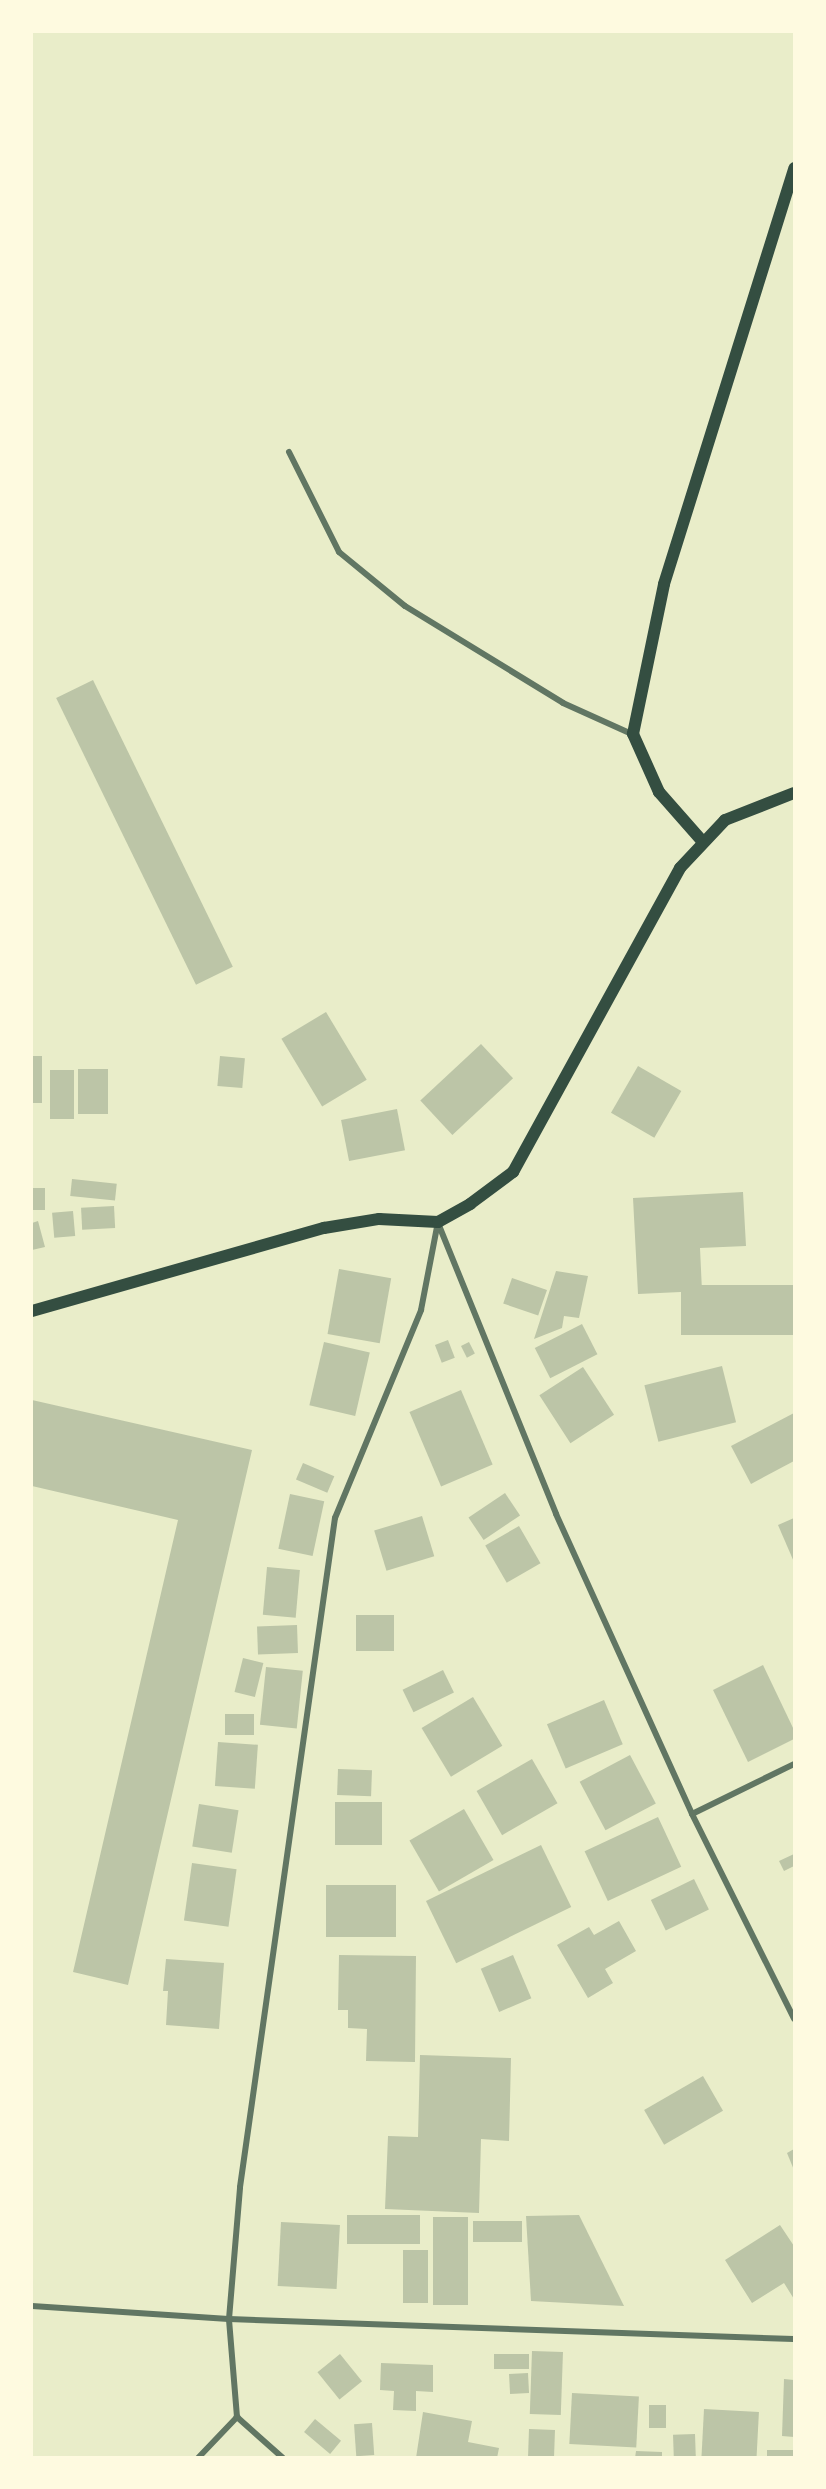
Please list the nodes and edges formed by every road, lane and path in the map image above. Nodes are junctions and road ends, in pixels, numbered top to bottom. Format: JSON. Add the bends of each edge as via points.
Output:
{"nodes":[{"id":1,"x":795,"y":168,"type":"edge"},
{"id":2,"x":289,"y":452,"type":"dead end"},
{"id":3,"x":633,"y":734,"type":"junction"},
{"id":4,"x":795,"y":793,"type":"edge"},
{"id":5,"x":704,"y":842,"type":"junction"},
{"id":6,"x":438,"y":1222,"type":"junction"},
{"id":7,"x":32,"y":1311,"type":"edge"},
{"id":8,"x":795,"y":1764,"type":"edge"},
{"id":9,"x":692,"y":1814,"type":"junction"},
{"id":10,"x":795,"y":2019,"type":"edge"},
{"id":11,"x":32,"y":2306,"type":"edge"},
{"id":12,"x":229,"y":2319,"type":"junction"},
{"id":13,"x":795,"y":2339,"type":"edge"},
{"id":14,"x":237,"y":2417,"type":"junction"},
{"id":15,"x":198,"y":2457,"type":"edge"},
{"id":16,"x":283,"y":2457,"type":"edge"}],
"edges":[{"from":1,"to":3,"type":"main road","via":[[664,584]]},
{"from":2,"to":3,"type":"street","via":[[339,552],[405,606],[563,703]]},
{"from":3,"to":5,"type":"main road","via":[[659,792]]},
{"from":4,"to":5,"type":"main road","via":[[725,820]]},
{"from":5,"to":6,"type":"main road","via":[[680,868],[513,1172]]},
{"from":6,"to":7,"type":"main road","via":[[379,1219],[324,1228]]},
{"from":6,"to":9,"type":"street","via":[[547,1494]]},
{"from":6,"to":12,"type":"street","via":[[422,1310],[335,1518],[240,2187]]},
{"from":8,"to":9,"type":"street"},
{"from":9,"to":10,"type":"street"},
{"from":11,"to":12,"type":"street"},
{"from":12,"to":13,"type":"street"},
{"from":12,"to":14,"type":"street"},
{"from":14,"to":15,"type":"street"},
{"from":14,"to":16,"type":"street"}]}
